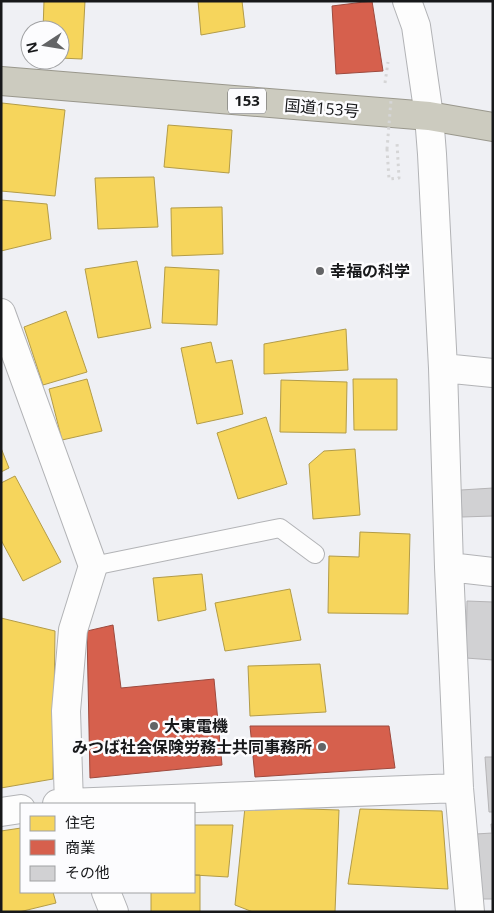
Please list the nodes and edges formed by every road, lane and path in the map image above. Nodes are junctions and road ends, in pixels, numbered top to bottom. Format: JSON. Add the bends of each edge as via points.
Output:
{"nodes":[{"id":1,"x":406,"y":1,"type":"edge"},
{"id":2,"x":389,"y":57,"type":"dead end"},
{"id":3,"x":1,"y":81,"type":"edge"},
{"id":4,"x":384,"y":91,"type":"dead end"},
{"id":5,"x":391,"y":100,"type":"dead end"},
{"id":6,"x":429,"y":116,"type":"junction"},
{"id":7,"x":493,"y":127,"type":"edge"},
{"id":8,"x":397,"y":138,"type":"dead end"},
{"id":9,"x":1,"y":313,"type":"edge"},
{"id":10,"x":443,"y":368,"type":"junction"},
{"id":11,"x":493,"y":373,"type":"edge"},
{"id":12,"x":315,"y":554,"type":"dead end"},
{"id":13,"x":93,"y":566,"type":"junction"},
{"id":14,"x":449,"y":567,"type":"junction"},
{"id":15,"x":493,"y":572,"type":"edge"},
{"id":16,"x":459,"y":788,"type":"junction"},
{"id":17,"x":65,"y":803,"type":"edge"},
{"id":18,"x":90,"y":803,"type":"edge"},
{"id":19,"x":20,"y":809,"type":"edge"},
{"id":20,"x":1,"y":812,"type":"edge"},
{"id":21,"x":106,"y":893,"type":"edge"},
{"id":22,"x":114,"y":912,"type":"edge"},
{"id":23,"x":470,"y":912,"type":"edge"}],
"edges":[{"from":1,"to":6,"type":"street","via":[[416,26]]},
{"from":2,"to":4,"type":"path"},
{"from":3,"to":6,"type":"highway","name":"国道153号","number":"153"},
{"from":5,"to":8,"type":"path","bridge":true,"via":[[387,149],[389,179],[399,178]]},
{"from":6,"to":7,"type":"highway","name":"国道153号","number":"153"},
{"from":6,"to":10,"type":"street"},
{"from":9,"to":13,"type":"street"},
{"from":10,"to":11,"type":"street"},
{"from":10,"to":14,"type":"street"},
{"from":12,"to":13,"type":"lane","via":[[280,528]]},
{"from":13,"to":17,"type":"street","via":[[73,630],[66,711]]},
{"from":14,"to":15,"type":"street"},
{"from":14,"to":16,"type":"street"},
{"from":16,"to":18,"type":"street"},
{"from":16,"to":23,"type":"street"},
{"from":19,"to":20,"type":"street"},
{"from":21,"to":22,"type":"street"}]}
